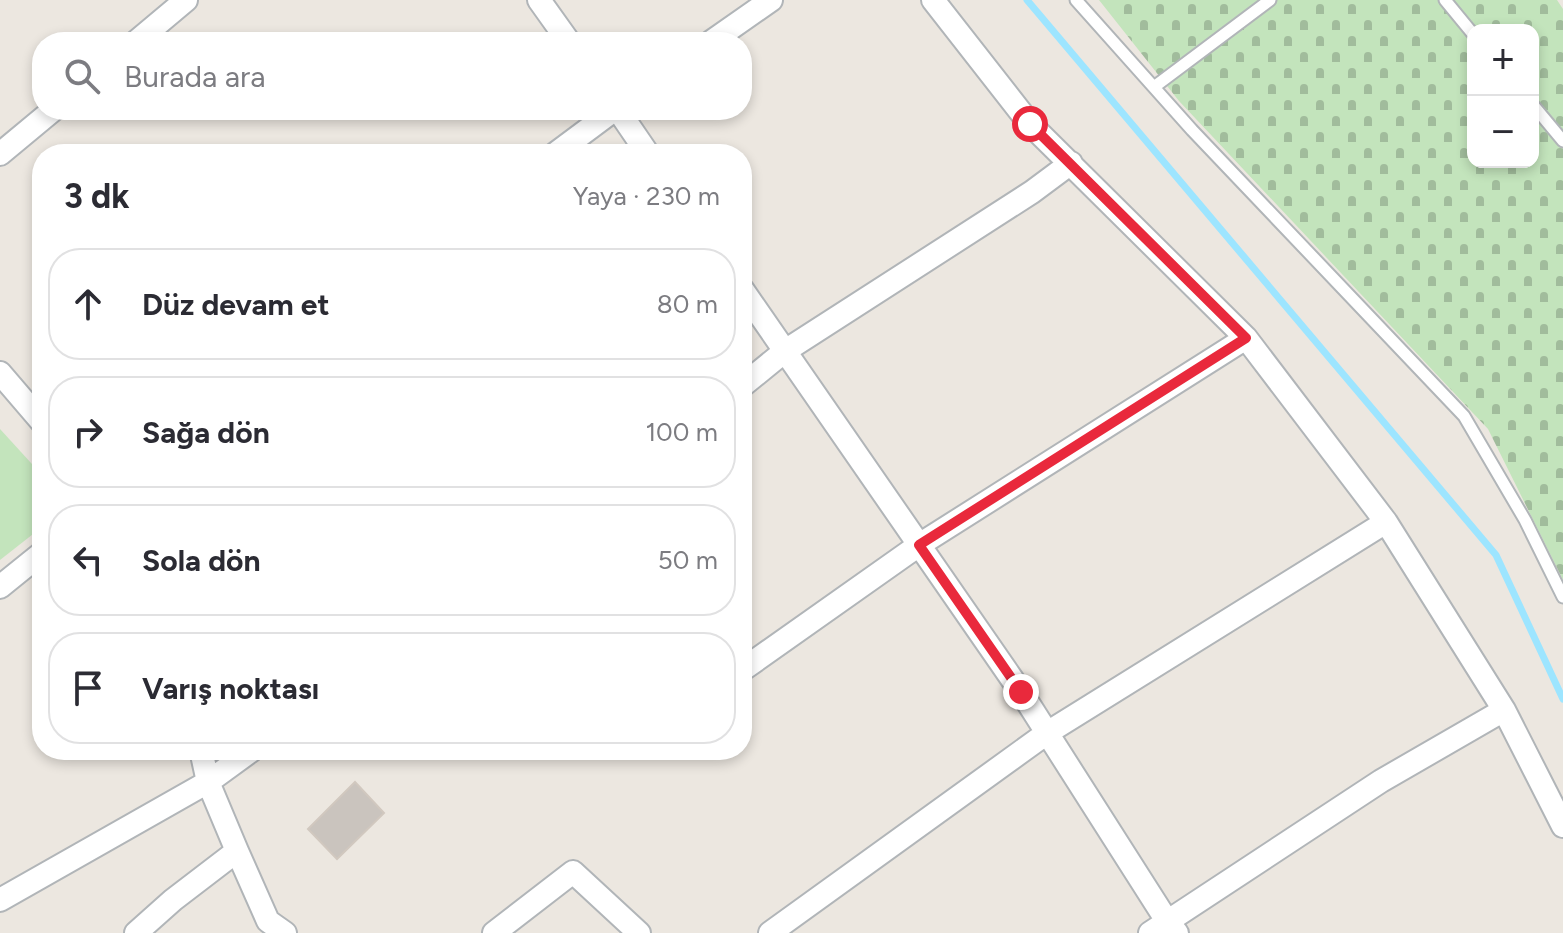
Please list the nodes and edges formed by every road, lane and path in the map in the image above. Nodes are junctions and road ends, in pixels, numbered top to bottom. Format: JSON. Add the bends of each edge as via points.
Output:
{"nodes":[{"id":1,"x":186,"y":0,"type":"edge"},
{"id":2,"x":539,"y":0,"type":"edge"},
{"id":3,"x":771,"y":0,"type":"edge"},
{"id":4,"x":933,"y":0,"type":"edge"},
{"id":5,"x":1076,"y":0,"type":"edge"},
{"id":6,"x":1270,"y":0,"type":"edge"},
{"id":7,"x":1445,"y":0,"type":"edge"},
{"id":8,"x":1467,"y":27,"type":"edge"},
{"id":9,"x":148,"y":32,"type":"edge"},
{"id":10,"x":562,"y":32,"type":"edge"},
{"id":11,"x":725,"y":32,"type":"edge"},
{"id":12,"x":1154,"y":87,"type":"junction"},
{"id":13,"x":1539,"y":112,"type":"edge"},
{"id":14,"x":41,"y":120,"type":"edge"},
{"id":15,"x":602,"y":120,"type":"edge"},
{"id":16,"x":623,"y":120,"type":"edge"},
{"id":17,"x":1563,"y":141,"type":"edge"},
{"id":18,"x":569,"y":144,"type":"edge"},
{"id":19,"x":641,"y":144,"type":"edge"},
{"id":20,"x":0,"y":154,"type":"edge"},
{"id":21,"x":1071,"y":163,"type":"junction"},
{"id":22,"x":752,"y":303,"type":"edge"},
{"id":23,"x":1246,"y":338,"type":"junction"},
{"id":24,"x":785,"y":351,"type":"junction"},
{"id":25,"x":0,"y":373,"type":"edge"},
{"id":26,"x":752,"y":378,"type":"edge"},
{"id":27,"x":32,"y":410,"type":"edge"},
{"id":28,"x":1386,"y":522,"type":"junction"},
{"id":29,"x":919,"y":545,"type":"junction"},
{"id":30,"x":32,"y":561,"type":"edge"},
{"id":31,"x":0,"y":587,"type":"edge"},
{"id":32,"x":1563,"y":597,"type":"edge"},
{"id":33,"x":752,"y":663,"type":"edge"},
{"id":34,"x":1504,"y":710,"type":"junction"},
{"id":35,"x":1047,"y":733,"type":"junction"},
{"id":36,"x":203,"y":760,"type":"edge"},
{"id":37,"x":238,"y":760,"type":"edge"},
{"id":38,"x":208,"y":782,"type":"junction"},
{"id":39,"x":1563,"y":826,"type":"edge"},
{"id":40,"x":237,"y":851,"type":"junction"},
{"id":41,"x":0,"y":900,"type":"edge"},
{"id":42,"x":275,"y":929,"type":"edge"},
{"id":43,"x":1164,"y":929,"type":"edge"},
{"id":44,"x":136,"y":933,"type":"edge"},
{"id":45,"x":494,"y":933,"type":"edge"},
{"id":46,"x":639,"y":933,"type":"edge"},
{"id":47,"x":770,"y":933,"type":"edge"}],
"edges":[{"from":1,"to":9,"type":"street"},
{"from":2,"to":10,"type":"street"},
{"from":3,"to":11,"type":"street"},
{"from":4,"to":21,"type":"street","via":[[1030,124]]},
{"from":5,"to":12,"type":"lane"},
{"from":6,"to":12,"type":"lane"},
{"from":7,"to":8,"type":"lane"},
{"from":12,"to":32,"type":"lane","via":[[1464,416]]},
{"from":13,"to":17,"type":"lane"},
{"from":14,"to":20,"type":"street"},
{"from":15,"to":18,"type":"street"},
{"from":16,"to":19,"type":"street"},
{"from":21,"to":23,"type":"street"},
{"from":21,"to":24,"type":"street"},
{"from":22,"to":24,"type":"street"},
{"from":23,"to":28,"type":"street"},
{"from":23,"to":29,"type":"street"},
{"from":24,"to":26,"type":"street"},
{"from":24,"to":29,"type":"street"},
{"from":25,"to":27,"type":"street"},
{"from":28,"to":34,"type":"street"},
{"from":28,"to":35,"type":"street"},
{"from":29,"to":33,"type":"street"},
{"from":29,"to":35,"type":"street"},
{"from":30,"to":31,"type":"street"},
{"from":34,"to":39,"type":"street"},
{"from":34,"to":43,"type":"street","via":[[1381,781]]},
{"from":35,"to":43,"type":"street"},
{"from":35,"to":47,"type":"street"},
{"from":36,"to":38,"type":"street"},
{"from":37,"to":38,"type":"street"},
{"from":38,"to":40,"type":"street"},
{"from":38,"to":41,"type":"street"},
{"from":40,"to":42,"type":"street"},
{"from":40,"to":44,"type":"street"},
{"from":45,"to":46,"type":"street","via":[[573,872]]}]}
